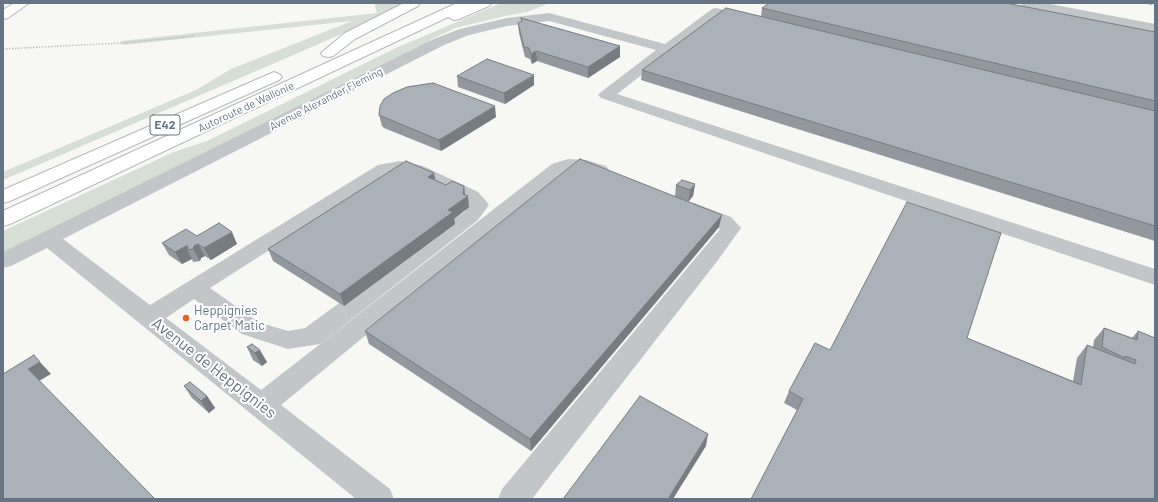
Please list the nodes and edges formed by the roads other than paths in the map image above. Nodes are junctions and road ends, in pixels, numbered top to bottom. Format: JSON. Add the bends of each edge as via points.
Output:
{"nodes":[{"id":1,"x":13,"y":3,"type":"edge"},
{"id":2,"x":23,"y":3,"type":"edge"},
{"id":3,"x":414,"y":3,"type":"edge"},
{"id":4,"x":437,"y":3,"type":"edge"},
{"id":5,"x":467,"y":3,"type":"edge"},
{"id":6,"x":485,"y":3,"type":"edge"},
{"id":7,"x":1026,"y":3,"type":"edge"},
{"id":8,"x":1059,"y":3,"type":"edge"},
{"id":9,"x":3,"y":8,"type":"edge"},
{"id":10,"x":727,"y":8,"type":"edge"},
{"id":11,"x":3,"y":14,"type":"edge"},
{"id":12,"x":1155,"y":21,"type":"edge"},
{"id":13,"x":762,"y":23,"type":"edge"},
{"id":14,"x":420,"y":25,"type":"junction"},
{"id":15,"x":1155,"y":28,"type":"edge"},
{"id":16,"x":667,"y":49,"type":"junction"},
{"id":17,"x":328,"y":53,"type":"junction"},
{"id":18,"x":619,"y":178,"type":"edge"},
{"id":19,"x":3,"y":197,"type":"edge"},
{"id":20,"x":674,"y":201,"type":"edge"},
{"id":21,"x":3,"y":220,"type":"edge"},
{"id":22,"x":48,"y":238,"type":"junction"},
{"id":23,"x":3,"y":261,"type":"edge"},
{"id":24,"x":1155,"y":277,"type":"edge"},
{"id":25,"x":194,"y":288,"type":"junction"},
{"id":26,"x":149,"y":317,"type":"junction"},
{"id":27,"x":262,"y":406,"type":"junction"},
{"id":28,"x":379,"y":499,"type":"edge"},
{"id":29,"x":513,"y":499,"type":"edge"}],
"edges":[{"from":1,"to":9,"type":"main road"},
{"from":2,"to":11,"type":"main road"},
{"from":3,"to":17,"type":"main road","via":[[350,36]]},
{"from":4,"to":17,"type":"main road","name":"Autoroute de Wallonie","number":"E42"},
{"from":5,"to":14,"type":"main road","name":"Autoroute de Wallonie","number":"E42"},
{"from":6,"to":14,"type":"main road","via":[[445,20]]},
{"from":7,"to":15,"type":"street"},
{"from":8,"to":12,"type":"street"},
{"from":10,"to":13,"type":"street"},
{"from":10,"to":16,"type":"street","via":[[716,12]]},
{"from":14,"to":21,"type":"main road","name":"Autoroute de Wallonie","number":"E42"},
{"from":16,"to":22,"type":"street","name":"Avenue Alexander Fleming","via":[[549,17],[507,22],[465,32],[438,42]]},
{"from":16,"to":24,"type":"street","via":[[606,95]]},
{"from":17,"to":19,"type":"main road","name":"Autoroute de Wallonie","number":"E42"},
{"from":18,"to":27,"type":"street","via":[[586,165],[568,164],[558,168]]},
{"from":20,"to":29,"type":"street","via":[[724,221],[732,228]]},
{"from":22,"to":23,"type":"street","name":"Avenue Alexander Fleming"},
{"from":22,"to":26,"type":"street","name":"Avenue de Heppignies"},
{"from":25,"to":25,"type":"street","via":[[384,169],[400,166],[417,170],[471,196],[479,204],[471,216],[311,337],[288,340],[250,328]]},
{"from":25,"to":26,"type":"street"},
{"from":26,"to":27,"type":"street","name":"Avenue de Heppignies"},
{"from":27,"to":28,"type":"street","name":"Avenue de Heppignies"}]}
